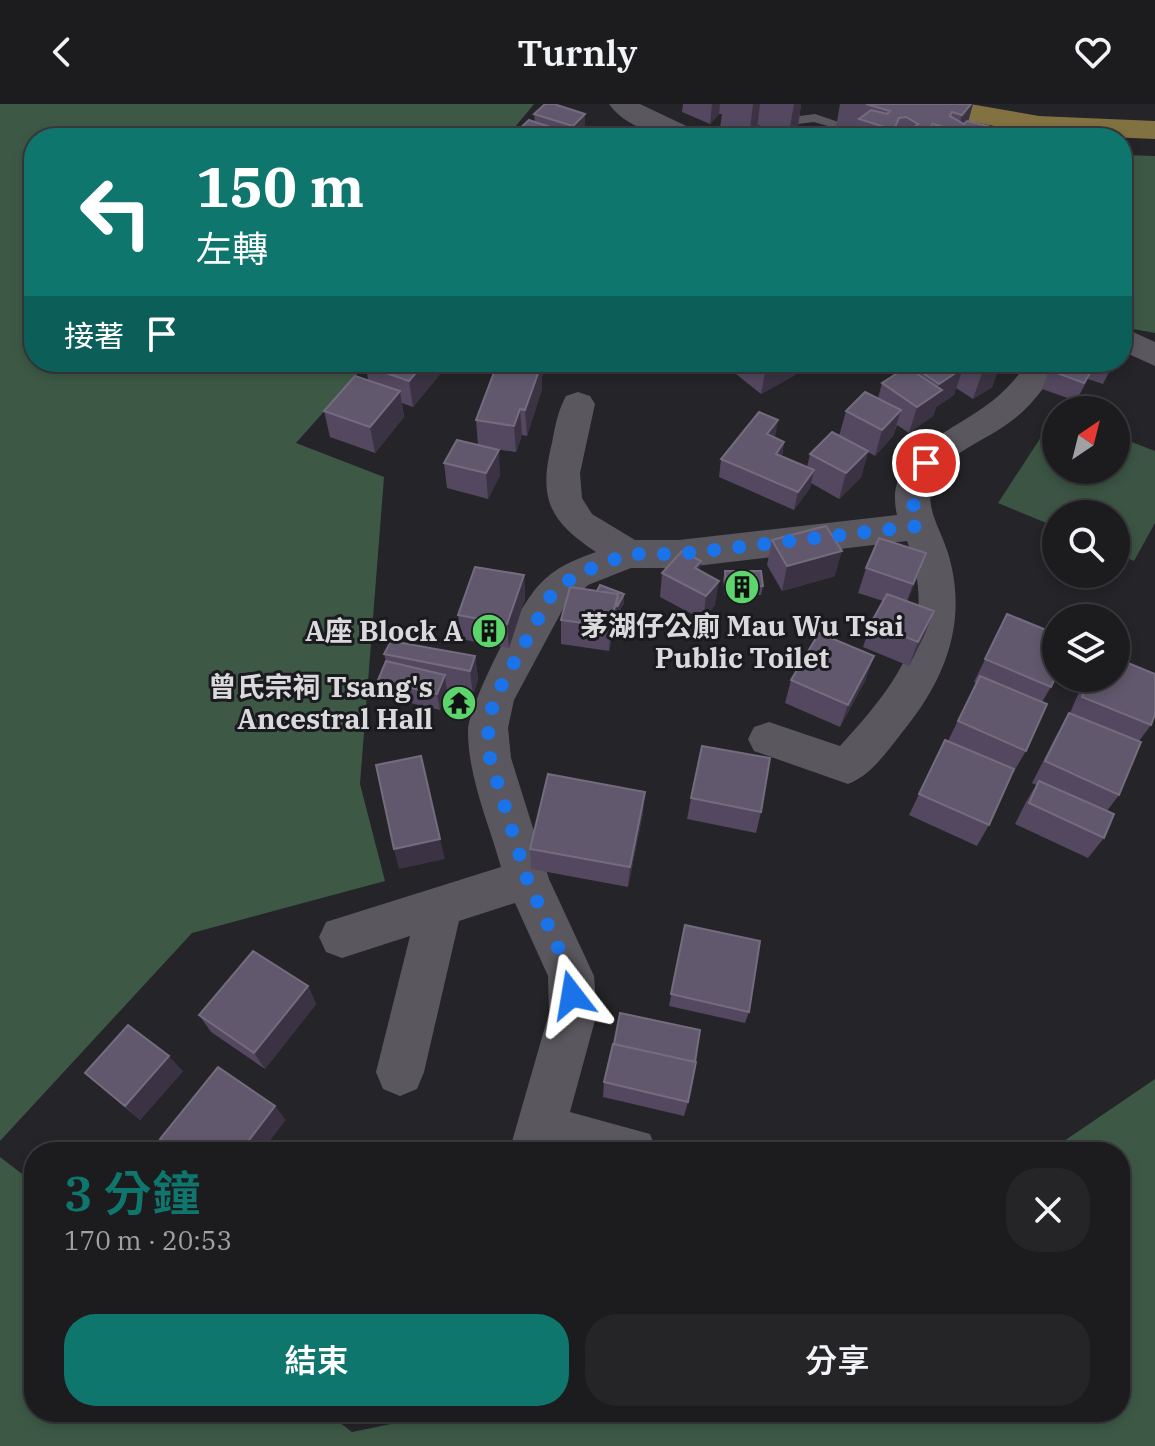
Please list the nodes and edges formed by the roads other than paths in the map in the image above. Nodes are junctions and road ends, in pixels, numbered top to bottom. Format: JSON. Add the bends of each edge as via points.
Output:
{"nodes":[{"id":1,"x":623,"y":104,"type":"edge"},
{"id":2,"x":922,"y":104,"type":"edge"},
{"id":3,"x":664,"y":128,"type":"edge"},
{"id":4,"x":773,"y":128,"type":"edge"},
{"id":5,"x":848,"y":128,"type":"edge"},
{"id":6,"x":1109,"y":128,"type":"edge"},
{"id":7,"x":1132,"y":129,"type":"edge"},
{"id":8,"x":1155,"y":130,"type":"edge"},
{"id":9,"x":1038,"y":372,"type":"edge"},
{"id":10,"x":578,"y":404,"type":"dead end"},
{"id":11,"x":918,"y":526,"type":"junction"},
{"id":12,"x":628,"y":554,"type":"junction"},
{"id":13,"x":769,"y":739,"type":"dead end"},
{"id":14,"x":527,"y":879,"type":"junction"},
{"id":15,"x":440,"y":906,"type":"junction"},
{"id":16,"x":342,"y":937,"type":"dead end"},
{"id":17,"x":400,"y":1072,"type":"dead end"},
{"id":18,"x":537,"y":1141,"type":"edge"}],
"edges":[{"from":1,"to":3,"type":"street"},
{"from":2,"to":6,"type":"main road","via":[[1039,125]]},
{"from":4,"to":5,"type":"lane","via":[[815,118]]},
{"from":7,"to":8,"type":"main road"},
{"from":9,"to":11,"type":"street","via":[[998,414],[926,463],[914,482],[911,503]]},
{"from":10,"to":12,"type":"street","via":[[562,473],[564,499],[579,523]]},
{"from":11,"to":12,"type":"street","via":[[679,554]]},
{"from":11,"to":13,"type":"street","via":[[937,583],[939,618],[932,654],[913,690],[848,766]]},
{"from":12,"to":14,"type":"street","via":[[575,575],[550,597],[494,699],[488,728],[490,758]]},
{"from":14,"to":15,"type":"street"},
{"from":14,"to":18,"type":"street","via":[[571,976],[573,1013]]},
{"from":15,"to":16,"type":"street"},
{"from":15,"to":17,"type":"street"}]}
